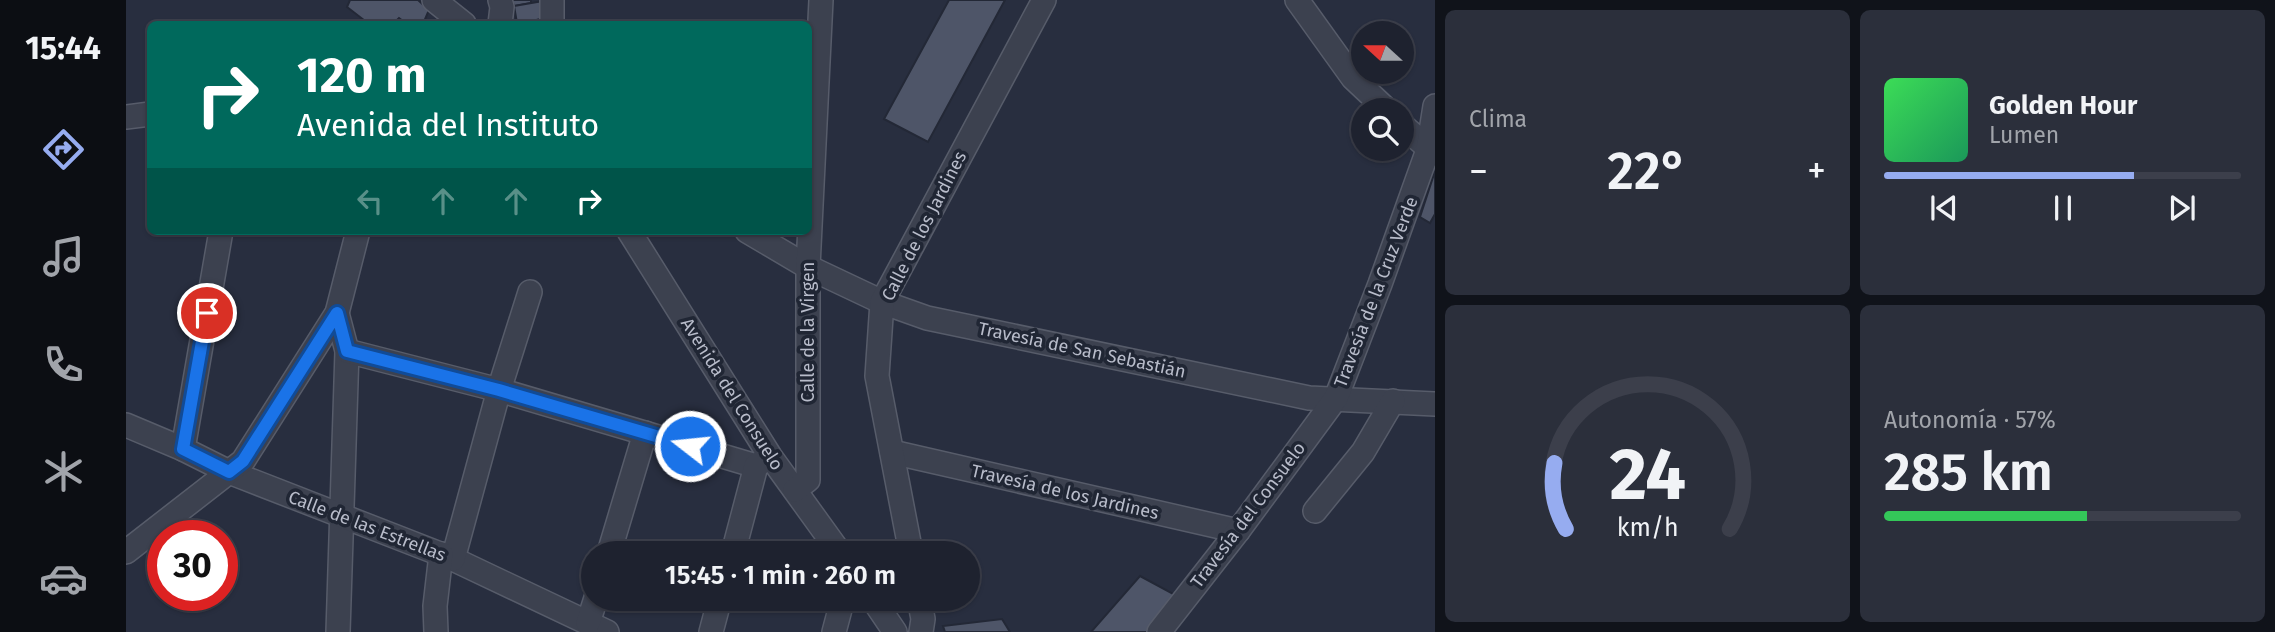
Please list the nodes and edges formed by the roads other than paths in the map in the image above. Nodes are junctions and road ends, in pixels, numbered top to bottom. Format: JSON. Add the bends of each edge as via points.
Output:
{"nodes":[{"id":1,"x":500,"y":0,"type":"edge"},
{"id":2,"x":552,"y":0,"type":"edge"},
{"id":3,"x":821,"y":0,"type":"edge"},
{"id":4,"x":1044,"y":0,"type":"edge"},
{"id":5,"x":1297,"y":0,"type":"edge"},
{"id":6,"x":500,"y":21,"type":"edge"},
{"id":7,"x":552,"y":21,"type":"edge"},
{"id":8,"x":1374,"y":98,"type":"edge"},
{"id":9,"x":1435,"y":106,"type":"edge"},
{"id":10,"x":147,"y":114,"type":"edge"},
{"id":11,"x":126,"y":117,"type":"edge"},
{"id":12,"x":1414,"y":136,"type":"edge"},
{"id":13,"x":1432,"y":152,"type":"edge"},
{"id":14,"x":812,"y":185,"type":"edge"},
{"id":15,"x":220,"y":235,"type":"edge"},
{"id":16,"x":357,"y":235,"type":"edge"},
{"id":17,"x":631,"y":235,"type":"edge"},
{"id":18,"x":754,"y":235,"type":"edge"},
{"id":19,"x":810,"y":235,"type":"edge"},
{"id":20,"x":808,"y":267,"type":"junction"},
{"id":21,"x":530,"y":292,"type":"dead end"},
{"id":22,"x":882,"y":302,"type":"junction"},
{"id":23,"x":337,"y":313,"type":"junction"},
{"id":24,"x":347,"y":351,"type":"junction"},
{"id":25,"x":499,"y":390,"type":"junction"},
{"id":26,"x":1336,"y":398,"type":"junction"},
{"id":27,"x":1393,"y":401,"type":"junction"},
{"id":28,"x":1435,"y":404,"type":"edge"},
{"id":29,"x":126,"y":425,"type":"edge"},
{"id":30,"x":645,"y":433,"type":"junction"},
{"id":31,"x":183,"y":449,"type":"junction"},
{"id":32,"x":892,"y":452,"type":"junction"},
{"id":33,"x":763,"y":461,"type":"junction"},
{"id":34,"x":229,"y":472,"type":"junction"},
{"id":35,"x":794,"y":490,"type":"junction"},
{"id":36,"x":1315,"y":511,"type":"dead end"},
{"id":37,"x":341,"y":516,"type":"junction"},
{"id":38,"x":1238,"y":531,"type":"junction"},
{"id":39,"x":613,"y":541,"type":"edge"},
{"id":40,"x":737,"y":541,"type":"edge"},
{"id":41,"x":831,"y":541,"type":"edge"},
{"id":42,"x":909,"y":541,"type":"edge"},
{"id":43,"x":126,"y":552,"type":"edge"},
{"id":44,"x":447,"y":556,"type":"junction"},
{"id":45,"x":717,"y":611,"type":"edge"},
{"id":46,"x":840,"y":611,"type":"edge"},
{"id":47,"x":881,"y":611,"type":"edge"},
{"id":48,"x":921,"y":611,"type":"edge"},
{"id":49,"x":598,"y":628,"type":"edge"},
{"id":50,"x":338,"y":632,"type":"edge"},
{"id":51,"x":436,"y":632,"type":"edge"},
{"id":52,"x":711,"y":632,"type":"edge"},
{"id":53,"x":834,"y":632,"type":"edge"},
{"id":54,"x":895,"y":632,"type":"edge"},
{"id":55,"x":921,"y":632,"type":"edge"},
{"id":56,"x":1159,"y":632,"type":"edge"}],
"edges":[{"from":1,"to":6,"type":"street"},
{"from":2,"to":7,"type":"street"},
{"from":3,"to":14,"type":"street","name":"Calle de la Virgen"},
{"from":4,"to":22,"type":"street","name":"Calle de los Jardines"},
{"from":5,"to":8,"type":"street","via":[[1353,78]]},
{"from":9,"to":13,"type":"street","name":"Travesía de la Cruz Verde"},
{"from":10,"to":11,"type":"street"},
{"from":12,"to":13,"type":"street"},
{"from":13,"to":26,"type":"street","name":"Travesía de la Cruz Verde"},
{"from":15,"to":31,"type":"street"},
{"from":16,"to":23,"type":"street"},
{"from":17,"to":33,"type":"street","name":"Avenida del Consuelo"},
{"from":18,"to":20,"type":"street","name":"Travesía de San Sebastián"},
{"from":19,"to":20,"type":"street","name":"Calle de la Virgen"},
{"from":20,"to":22,"type":"street","name":"Travesía de San Sebastián"},
{"from":20,"to":35,"type":"street","name":"Calle de la Virgen","via":[[808,480]]},
{"from":21,"to":25,"type":"street"},
{"from":22,"to":26,"type":"street","name":"Travesía de San Sebastián","via":[[927,318],[1309,398]]},
{"from":22,"to":32,"type":"street","name":"Calle de los Jardines","via":[[877,376]]},
{"from":23,"to":24,"type":"street"},
{"from":23,"to":34,"type":"street","via":[[243,461]]},
{"from":24,"to":25,"type":"street"},
{"from":24,"to":37,"type":"street"},
{"from":25,"to":30,"type":"street"},
{"from":25,"to":44,"type":"street"},
{"from":26,"to":27,"type":"street","name":"Travesía de San Sebastián"},
{"from":26,"to":38,"type":"street","name":"Travesía del Consuelo"},
{"from":27,"to":28,"type":"street","name":"Travesía de San Sebastián"},
{"from":27,"to":36,"type":"street","via":[[1363,452]]},
{"from":29,"to":31,"type":"street","name":"Calle de las Estrellas"},
{"from":30,"to":33,"type":"street"},
{"from":30,"to":39,"type":"street"},
{"from":31,"to":34,"type":"street","name":"Calle de las Estrellas"},
{"from":32,"to":38,"type":"street","name":"Travesía de los Jardines"},
{"from":32,"to":42,"type":"street","name":"Calle de los Jardines"},
{"from":33,"to":35,"type":"street","name":"Avenida del Consuelo"},
{"from":33,"to":40,"type":"street"},
{"from":34,"to":37,"type":"street","name":"Calle de las Estrellas"},
{"from":34,"to":43,"type":"street"},
{"from":35,"to":41,"type":"street","name":"Avenida del Consuelo"},
{"from":37,"to":44,"type":"street","name":"Calle de las Estrellas"},
{"from":37,"to":50,"type":"street"},
{"from":38,"to":56,"type":"street","name":"Travesía del Consuelo"},
{"from":44,"to":49,"type":"street","name":"Calle de las Estrellas"},
{"from":44,"to":51,"type":"street","via":[[435,606]]},
{"from":45,"to":52,"type":"street"},
{"from":46,"to":53,"type":"street"},
{"from":47,"to":54,"type":"street"},
{"from":48,"to":55,"type":"street"}]}
